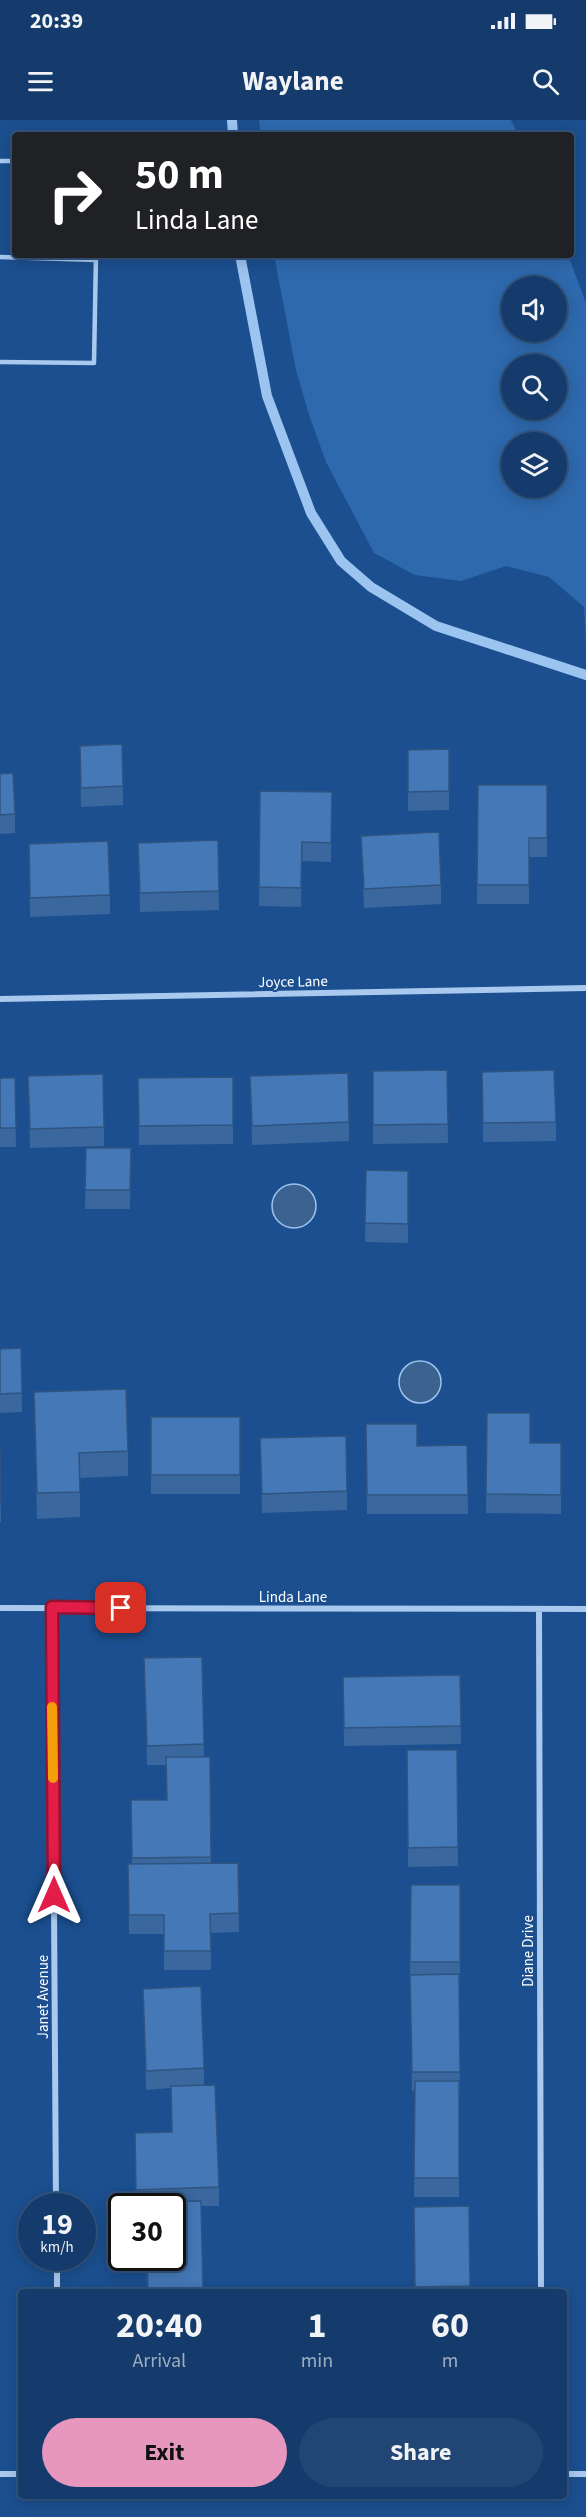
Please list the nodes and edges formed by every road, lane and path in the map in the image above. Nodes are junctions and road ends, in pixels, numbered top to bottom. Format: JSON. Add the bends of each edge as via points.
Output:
{"nodes":[{"id":1,"x":96,"y":258,"type":"edge"},
{"id":2,"x":0,"y":362,"type":"edge"},
{"id":3,"x":586,"y":988,"type":"edge"},
{"id":4,"x":0,"y":999,"type":"edge"},
{"id":5,"x":52,"y":1607,"type":"junction"},
{"id":6,"x":0,"y":1608,"type":"edge"},
{"id":7,"x":586,"y":1609,"type":"edge"},
{"id":8,"x":538,"y":1610,"type":"junction"},
{"id":9,"x":56,"y":2193,"type":"edge"},
{"id":10,"x":57,"y":2271,"type":"edge"},
{"id":11,"x":57,"y":2289,"type":"edge"},
{"id":12,"x":541,"y":2289,"type":"edge"},
{"id":13,"x":0,"y":2474,"type":"edge"},
{"id":14,"x":18,"y":2474,"type":"edge"},
{"id":15,"x":567,"y":2474,"type":"edge"},
{"id":16,"x":586,"y":2474,"type":"edge"}],
"edges":[{"from":1,"to":2,"type":"lane","via":[[94,363]]},
{"from":3,"to":4,"type":"street","name":"Joyce Lane"},
{"from":5,"to":6,"type":"street","name":"Linda Lane"},
{"from":5,"to":8,"type":"street","name":"Linda Lane"},
{"from":5,"to":9,"type":"street","name":"Janet Avenue"},
{"from":7,"to":8,"type":"street","name":"Linda Lane"},
{"from":8,"to":12,"type":"street","name":"Diane Drive"},
{"from":10,"to":11,"type":"street"},
{"from":13,"to":14,"type":"street"},
{"from":15,"to":16,"type":"street"}]}
